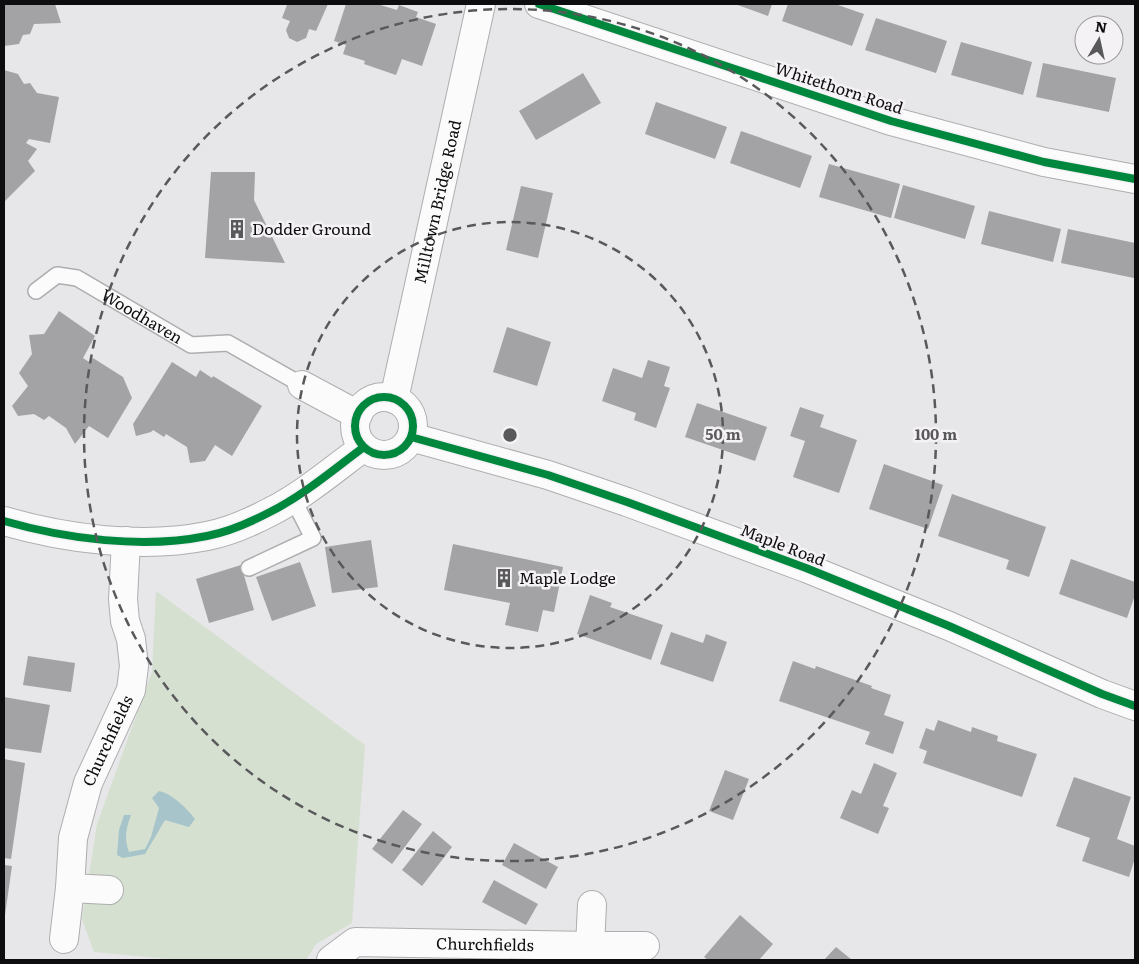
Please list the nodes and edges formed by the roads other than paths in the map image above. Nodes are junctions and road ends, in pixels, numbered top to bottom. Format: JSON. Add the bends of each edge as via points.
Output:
{"nodes":[{"id":1,"x":481,"y":4,"type":"edge"},
{"id":2,"x":539,"y":4,"type":"edge"},
{"id":3,"x":1135,"y":179,"type":"edge"},
{"id":4,"x":36,"y":291,"type":"dead end"},
{"id":5,"x":302,"y":385,"type":"joint"},
{"id":6,"x":394,"y":399,"type":"junction"},
{"id":7,"x":358,"y":415,"type":"junction"},
{"id":8,"x":411,"y":437,"type":"junction"},
{"id":9,"x":364,"y":447,"type":"junction"},
{"id":10,"x":293,"y":499,"type":"junction"},
{"id":11,"x":4,"y":521,"type":"edge"},
{"id":12,"x":126,"y":541,"type":"junction"},
{"id":13,"x":249,"y":568,"type":"dead end"},
{"id":14,"x":1135,"y":706,"type":"edge"},
{"id":15,"x":70,"y":888,"type":"junction"},
{"id":16,"x":109,"y":890,"type":"dead end"},
{"id":17,"x":592,"y":905,"type":"dead end"},
{"id":18,"x":64,"y":939,"type":"dead end"},
{"id":19,"x":590,"y":946,"type":"junction"},
{"id":20,"x":644,"y":946,"type":"dead end"},
{"id":21,"x":331,"y":960,"type":"edge"}],
"edges":[{"from":1,"to":6,"type":"street","name":"Milltown Bridge Road"},
{"from":2,"to":3,"type":"street","name":"Whitethorn Road","via":[[891,121],[1044,162]]},
{"from":4,"to":5,"type":"lane","name":"Woodhaven","via":[[57,276],[77,278],[192,345],[228,343]]},
{"from":5,"to":7,"type":"street","name":"Woodhaven"},
{"from":6,"to":7,"type":"street","via":[[377,398],[362,408]]},
{"from":6,"to":8,"type":"street","via":[[402,404],[412,419]]},
{"from":7,"to":9,"type":"street","via":[[356,432]]},
{"from":8,"to":9,"type":"street","via":[[406,445],[390,455],[381,455]]},
{"from":8,"to":14,"type":"street","name":"Maple Road","via":[[548,474],[806,568]]},
{"from":9,"to":10,"type":"street"},
{"from":10,"to":12,"type":"street","via":[[241,525],[208,536],[171,541]]},
{"from":10,"to":13,"type":"lane","via":[[313,538]]},
{"from":11,"to":12,"type":"street","via":[[36,530]]},
{"from":12,"to":15,"type":"street","name":"Churchfields","via":[[123,599],[134,666],[130,690],[88,783],[73,838]]},
{"from":15,"to":16,"type":"street"},
{"from":15,"to":18,"type":"street","name":"Churchfields"},
{"from":17,"to":19,"type":"street"},
{"from":19,"to":20,"type":"street","name":"Churchfields"},
{"from":19,"to":21,"type":"street","name":"Churchfields","via":[[355,942]]}]}
